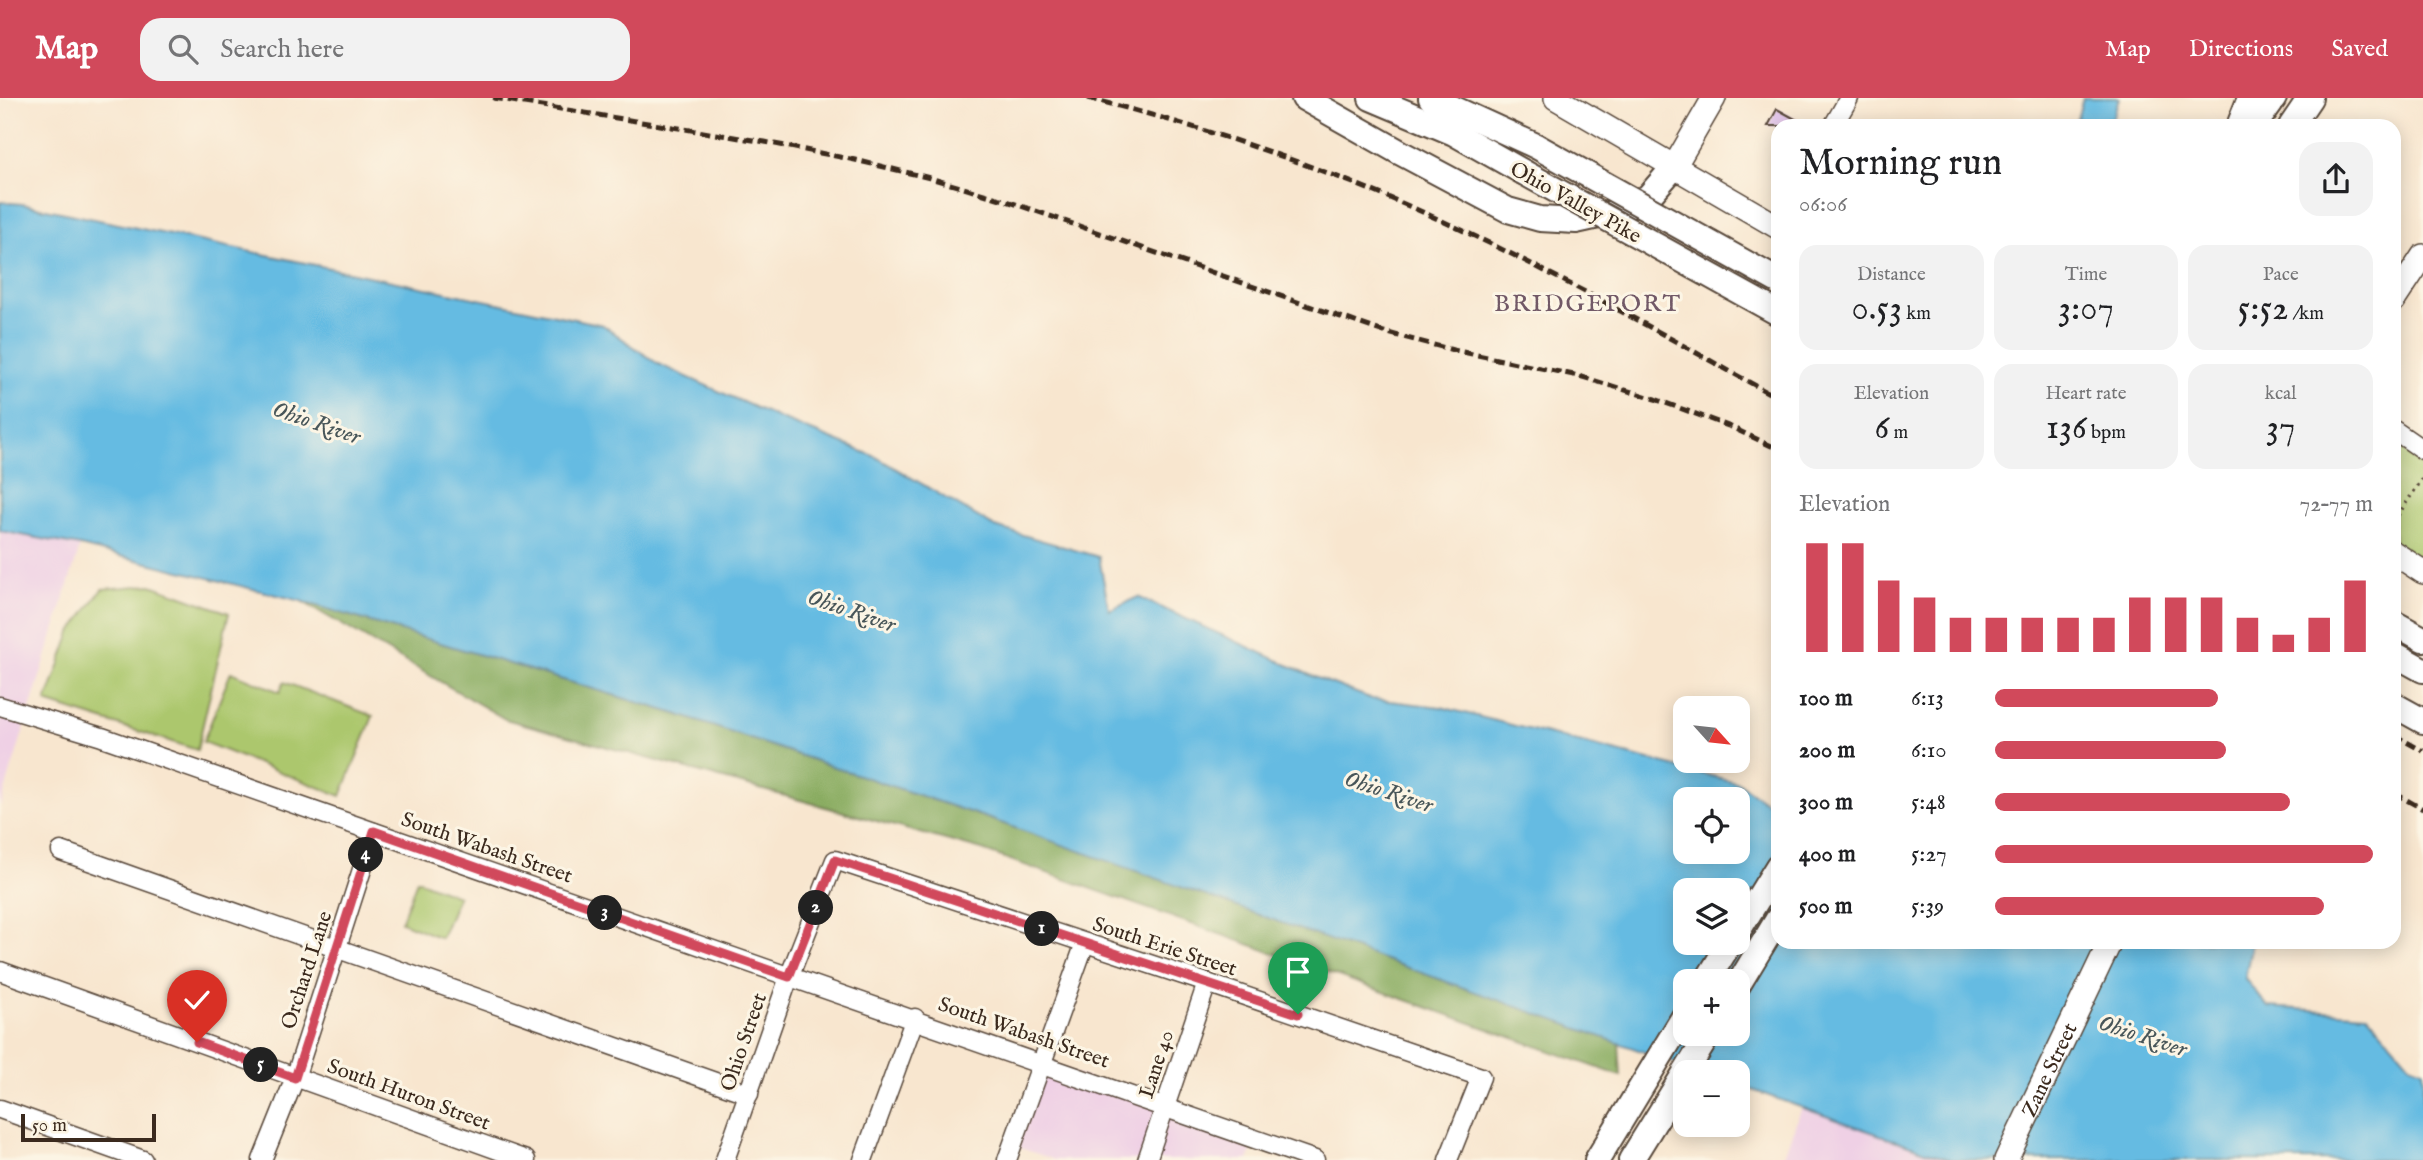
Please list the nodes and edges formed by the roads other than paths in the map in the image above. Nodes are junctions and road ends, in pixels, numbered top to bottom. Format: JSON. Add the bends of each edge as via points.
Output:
{"nodes":[{"id":1,"x":1304,"y":98,"type":"edge"},
{"id":2,"x":1371,"y":98,"type":"edge"},
{"id":3,"x":1432,"y":98,"type":"edge"},
{"id":4,"x":1714,"y":98,"type":"edge"},
{"id":5,"x":1849,"y":98,"type":"edge"},
{"id":6,"x":2250,"y":98,"type":"edge"},
{"id":7,"x":2274,"y":98,"type":"edge"},
{"id":8,"x":2308,"y":98,"type":"edge"},
{"id":9,"x":1571,"y":102,"type":"edge"},
{"id":10,"x":1837,"y":119,"type":"edge"},
{"id":11,"x":2241,"y":119,"type":"edge"},
{"id":12,"x":2259,"y":119,"type":"edge"},
{"id":13,"x":2294,"y":119,"type":"edge"},
{"id":14,"x":1674,"y":167,"type":"junction"},
{"id":15,"x":1771,"y":222,"type":"edge"},
{"id":16,"x":2423,"y":256,"type":"edge"},
{"id":17,"x":1771,"y":277,"type":"edge"},
{"id":18,"x":2401,"y":289,"type":"edge"},
{"id":19,"x":1771,"y":309,"type":"edge"},
{"id":20,"x":2401,"y":435,"type":"edge"},
{"id":21,"x":2423,"y":450,"type":"edge"},
{"id":22,"x":2401,"y":558,"type":"edge"},
{"id":23,"x":2423,"y":572,"type":"edge"},
{"id":24,"x":2401,"y":627,"type":"edge"},
{"id":25,"x":2423,"y":639,"type":"edge"},
{"id":26,"x":2401,"y":658,"type":"edge"},
{"id":27,"x":2423,"y":670,"type":"edge"},
{"id":28,"x":0,"y":706,"type":"edge"},
{"id":29,"x":2401,"y":709,"type":"edge"},
{"id":30,"x":2423,"y":721,"type":"edge"},
{"id":31,"x":374,"y":831,"type":"junction"},
{"id":32,"x":61,"y":851,"type":"dead end"},
{"id":33,"x":835,"y":860,"type":"joint"},
{"id":34,"x":1771,"y":877,"type":"edge"},
{"id":35,"x":1750,"y":911,"type":"edge"},
{"id":36,"x":1771,"y":931,"type":"edge"},
{"id":37,"x":1085,"y":943,"type":"junction"},
{"id":38,"x":337,"y":947,"type":"junction"},
{"id":39,"x":2107,"y":949,"type":"edge"},
{"id":40,"x":1748,"y":969,"type":"edge"},
{"id":41,"x":0,"y":971,"type":"edge"},
{"id":42,"x":789,"y":977,"type":"junction"},
{"id":43,"x":1207,"y":983,"type":"junction"},
{"id":44,"x":915,"y":1018,"type":"junction"},
{"id":45,"x":1673,"y":1035,"type":"edge"},
{"id":46,"x":1702,"y":1046,"type":"edge"},
{"id":47,"x":1042,"y":1062,"type":"junction"},
{"id":48,"x":295,"y":1078,"type":"junction"},
{"id":49,"x":749,"y":1094,"type":"junction"},
{"id":50,"x":1166,"y":1107,"type":"junction"},
{"id":51,"x":0,"y":1109,"type":"edge"},
{"id":52,"x":143,"y":1160,"type":"edge"},
{"id":53,"x":262,"y":1160,"type":"edge"},
{"id":54,"x":526,"y":1160,"type":"edge"},
{"id":55,"x":725,"y":1160,"type":"edge"},
{"id":56,"x":863,"y":1160,"type":"edge"},
{"id":57,"x":1007,"y":1160,"type":"edge"},
{"id":58,"x":1147,"y":1160,"type":"edge"},
{"id":59,"x":1315,"y":1160,"type":"edge"},
{"id":60,"x":1448,"y":1160,"type":"edge"},
{"id":61,"x":1597,"y":1160,"type":"edge"},
{"id":62,"x":1631,"y":1160,"type":"edge"},
{"id":63,"x":2006,"y":1160,"type":"edge"}],
"edges":[{"from":1,"to":14,"type":"highway","via":[[1508,210],[1541,219],[1576,221],[1612,213],[1648,197]]},
{"from":2,"to":19,"type":"highway","name":"Ohio Valley Pike","bridge":true,"via":[[1454,133]]},
{"from":3,"to":17,"type":"highway","name":"Ohio Valley Pike","bridge":true,"via":[[1536,146]]},
{"from":4,"to":14,"type":"main road"},
{"from":5,"to":10,"type":"street"},
{"from":6,"to":11,"type":"highway"},
{"from":7,"to":12,"type":"highway"},
{"from":8,"to":13,"type":"highway"},
{"from":9,"to":14,"type":"main road"},
{"from":14,"to":15,"type":"main road"},
{"from":16,"to":18,"type":"main road"},
{"from":20,"to":21,"type":"street"},
{"from":22,"to":23,"type":"main road"},
{"from":24,"to":25,"type":"highway"},
{"from":26,"to":27,"type":"highway"},
{"from":28,"to":31,"type":"street","name":"South Wabash Street"},
{"from":29,"to":30,"type":"highway"},
{"from":31,"to":38,"type":"street","name":"Orchard Lane"},
{"from":31,"to":42,"type":"street","name":"South Wabash Street"},
{"from":32,"to":38,"type":"street"},
{"from":33,"to":37,"type":"street","name":"South Erie Street"},
{"from":33,"to":42,"type":"street","name":"Ohio Street"},
{"from":34,"to":35,"type":"highway"},
{"from":36,"to":40,"type":"highway"},
{"from":37,"to":43,"type":"street","name":"South Erie Street"},
{"from":37,"to":47,"type":"street"},
{"from":38,"to":48,"type":"street","name":"Orchard Lane"},
{"from":38,"to":49,"type":"street"},
{"from":39,"to":63,"type":"main road","name":"Zane Street"},
{"from":41,"to":48,"type":"street","name":"South Huron Street"},
{"from":42,"to":44,"type":"street","name":"South Wabash Street"},
{"from":42,"to":49,"type":"street","name":"Ohio Street"},
{"from":43,"to":50,"type":"street","name":"Lane 40"},
{"from":43,"to":60,"type":"street","name":"South Erie Street","via":[[1480,1077]]},
{"from":44,"to":47,"type":"street","name":"South Wabash Street"},
{"from":44,"to":56,"type":"street"},
{"from":45,"to":61,"type":"highway"},
{"from":46,"to":62,"type":"highway"},
{"from":47,"to":50,"type":"street","name":"South Wabash Street"},
{"from":47,"to":57,"type":"street"},
{"from":48,"to":53,"type":"street","name":"Orchard Lane"},
{"from":48,"to":54,"type":"street","name":"South Huron Street"},
{"from":49,"to":55,"type":"street","name":"Ohio Street"},
{"from":50,"to":58,"type":"street","name":"Lane 40"},
{"from":50,"to":59,"type":"street","name":"South Wabash Street"},
{"from":51,"to":52,"type":"street"}]}
